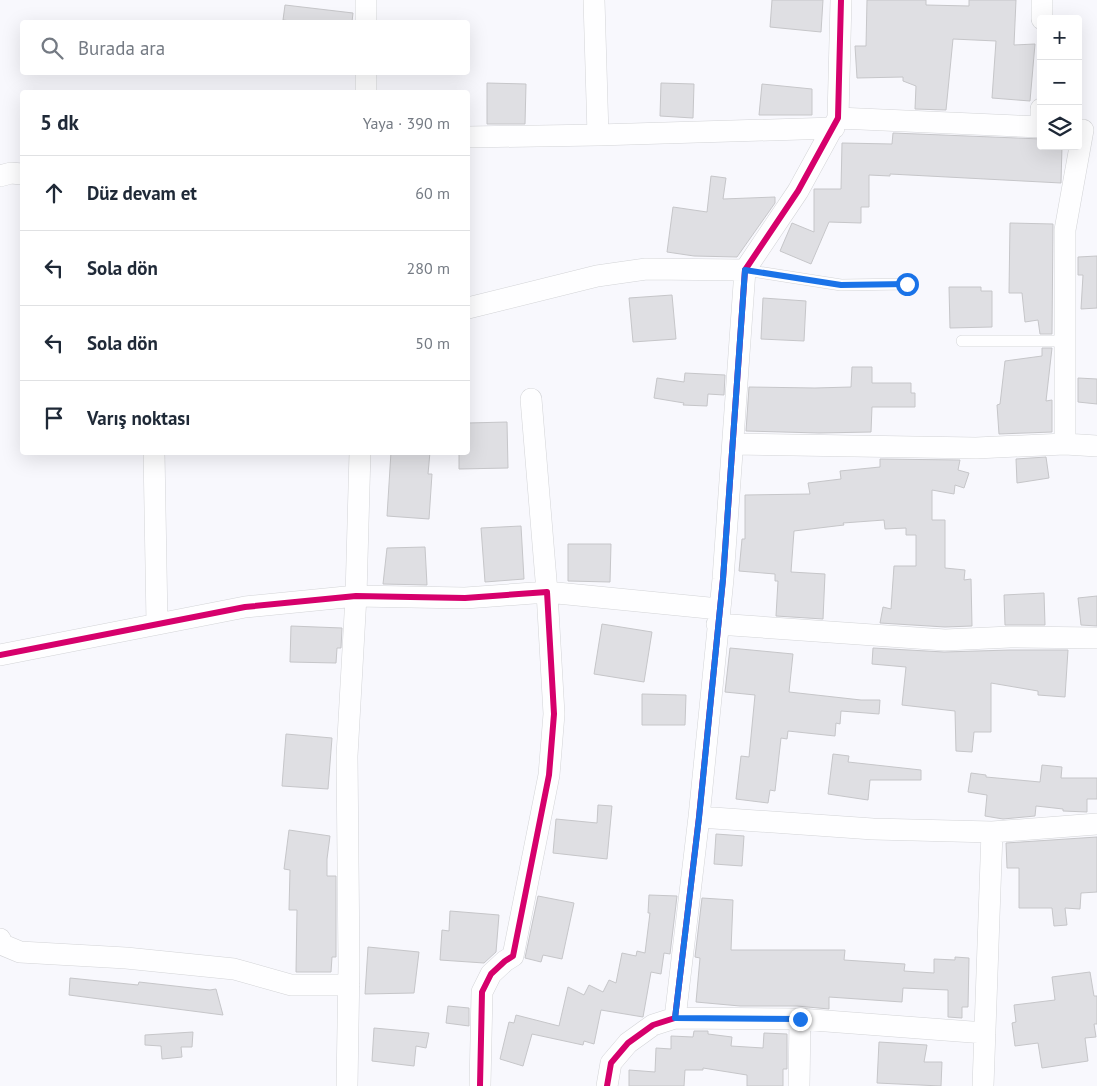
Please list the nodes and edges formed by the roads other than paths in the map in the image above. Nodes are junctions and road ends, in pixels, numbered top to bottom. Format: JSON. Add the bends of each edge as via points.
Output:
{"nodes":[{"id":1,"x":366,"y":0,"type":"edge"},
{"id":2,"x":594,"y":0,"type":"edge"},
{"id":3,"x":842,"y":0,"type":"edge"},
{"id":4,"x":1042,"y":0,"type":"edge"},
{"id":5,"x":1042,"y":15,"type":"edge"},
{"id":6,"x":366,"y":20,"type":"edge"},
{"id":7,"x":366,"y":75,"type":"edge"},
{"id":8,"x":366,"y":90,"type":"edge"},
{"id":9,"x":836,"y":123,"type":"junction"},
{"id":10,"x":1037,"y":127,"type":"edge"},
{"id":11,"x":1086,"y":130,"type":"edge"},
{"id":12,"x":598,"y":135,"type":"junction"},
{"id":13,"x":470,"y":137,"type":"edge"},
{"id":14,"x":20,"y":174,"type":"edge"},
{"id":15,"x":0,"y":176,"type":"edge"},
{"id":16,"x":745,"y":270,"type":"junction"},
{"id":17,"x":907,"y":284,"type":"dead end"},
{"id":18,"x":470,"y":308,"type":"edge"},
{"id":19,"x":962,"y":341,"type":"dead end"},
{"id":20,"x":1065,"y":341,"type":"junction"},
{"id":21,"x":531,"y":399,"type":"dead end"},
{"id":22,"x":733,"y":444,"type":"junction"},
{"id":23,"x":1065,"y":444,"type":"junction"},
{"id":24,"x":1097,"y":446,"type":"edge"},
{"id":25,"x":154,"y":455,"type":"edge"},
{"id":26,"x":360,"y":455,"type":"edge"},
{"id":27,"x":547,"y":592,"type":"junction"},
{"id":28,"x":356,"y":596,"type":"junction"},
{"id":29,"x":718,"y":616,"type":"junction"},
{"id":30,"x":158,"y":623,"type":"junction"},
{"id":31,"x":1097,"y":638,"type":"edge"},
{"id":32,"x":0,"y":655,"type":"edge"},
{"id":33,"x":699,"y":818,"type":"junction"},
{"id":34,"x":1097,"y":824,"type":"edge"},
{"id":35,"x":992,"y":832,"type":"junction"},
{"id":36,"x":0,"y":939,"type":"edge"},
{"id":37,"x":349,"y":985,"type":"junction"},
{"id":38,"x":675,"y":1018,"type":"junction"},
{"id":39,"x":800,"y":1019,"type":"junction"},
{"id":40,"x":985,"y":1033,"type":"junction"},
{"id":41,"x":347,"y":1086,"type":"edge"},
{"id":42,"x":480,"y":1086,"type":"edge"},
{"id":43,"x":607,"y":1086,"type":"edge"},
{"id":44,"x":799,"y":1086,"type":"edge"},
{"id":45,"x":983,"y":1086,"type":"edge"}],
"edges":[{"from":1,"to":6,"type":"street"},
{"from":2,"to":12,"type":"street"},
{"from":3,"to":9,"type":"street"},
{"from":4,"to":5,"type":"street"},
{"from":7,"to":8,"type":"street"},
{"from":9,"to":10,"type":"street"},
{"from":9,"to":12,"type":"street"},
{"from":9,"to":16,"type":"street","via":[[798,191]]},
{"from":11,"to":20,"type":"street","via":[[1065,230]]},
{"from":12,"to":13,"type":"street"},
{"from":14,"to":15,"type":"street","via":[[12,172]]},
{"from":16,"to":17,"type":"lane","via":[[841,285]]},
{"from":16,"to":18,"type":"street","via":[[646,269],[597,276]]},
{"from":16,"to":22,"type":"street"},
{"from":19,"to":20,"type":"lane"},
{"from":20,"to":23,"type":"street"},
{"from":21,"to":27,"type":"street"},
{"from":22,"to":23,"type":"street","via":[[976,448]]},
{"from":22,"to":29,"type":"street"},
{"from":23,"to":24,"type":"street"},
{"from":25,"to":30,"type":"street"},
{"from":26,"to":28,"type":"street"},
{"from":27,"to":28,"type":"street","via":[[465,598]]},
{"from":27,"to":29,"type":"street"},
{"from":27,"to":42,"type":"street","via":[[554,714],[550,775],[513,956],[492,974],[482,992]]},
{"from":28,"to":30,"type":"street","via":[[245,607]]},
{"from":28,"to":37,"type":"street","via":[[347,756]]},
{"from":29,"to":31,"type":"street","via":[[945,640]]},
{"from":29,"to":33,"type":"street"},
{"from":30,"to":32,"type":"street"},
{"from":33,"to":35,"type":"street","via":[[873,830]]},
{"from":33,"to":38,"type":"street"},
{"from":34,"to":35,"type":"street"},
{"from":35,"to":40,"type":"street"},
{"from":36,"to":37,"type":"street","via":[[3,945],[20,952],[234,969],[292,985]]},
{"from":37,"to":41,"type":"street"},
{"from":38,"to":39,"type":"street"},
{"from":38,"to":43,"type":"street","via":[[653,1025],[628,1043],[611,1063]]},
{"from":39,"to":40,"type":"street"},
{"from":39,"to":44,"type":"street"},
{"from":40,"to":45,"type":"street"}]}
